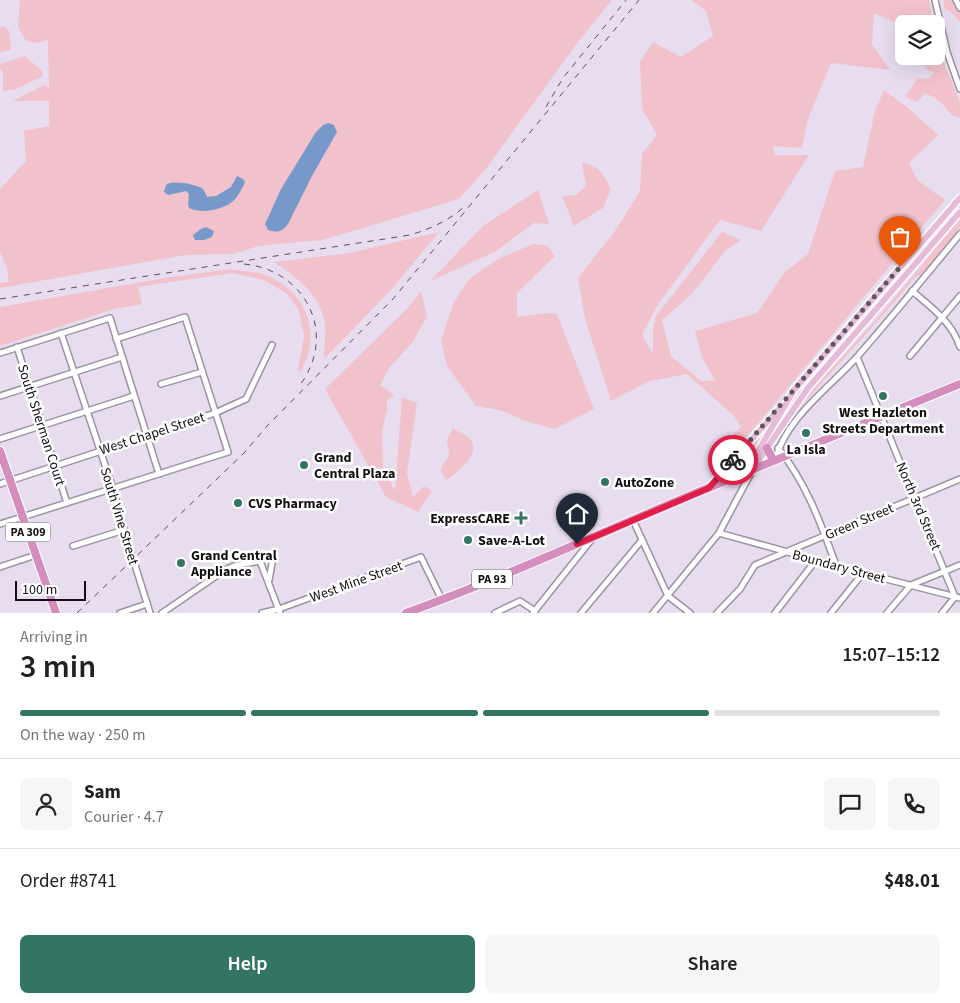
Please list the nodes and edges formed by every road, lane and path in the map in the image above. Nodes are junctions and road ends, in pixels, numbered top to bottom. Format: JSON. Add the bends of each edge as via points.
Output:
{"nodes":[{"id":1,"x":935,"y":0,"type":"edge"},
{"id":2,"x":956,"y":0,"type":"edge"},
{"id":3,"x":960,"y":8,"type":"edge"},
{"id":4,"x":960,"y":89,"type":"edge"},
{"id":5,"x":960,"y":198,"type":"edge"},
{"id":6,"x":960,"y":212,"type":"edge"},
{"id":7,"x":960,"y":234,"type":"edge"},
{"id":8,"x":912,"y":291,"type":"junction"},
{"id":9,"x":960,"y":296,"type":"edge"},
{"id":10,"x":942,"y":317,"type":"junction"},
{"id":11,"x":61,"y":333,"type":"junction"},
{"id":12,"x":116,"y":339,"type":"junction"},
{"id":13,"x":272,"y":345,"type":"dead end"},
{"id":14,"x":17,"y":347,"type":"junction"},
{"id":15,"x":960,"y":347,"type":"edge"},
{"id":16,"x":0,"y":353,"type":"edge"},
{"id":17,"x":122,"y":356,"type":"junction"},
{"id":18,"x":910,"y":356,"type":"dead end"},
{"id":19,"x":857,"y":357,"type":"junction"},
{"id":20,"x":74,"y":372,"type":"junction"},
{"id":21,"x":202,"y":372,"type":"junction"},
{"id":22,"x":161,"y":384,"type":"dead end"},
{"id":23,"x":960,"y":384,"type":"edge"},
{"id":24,"x":30,"y":386,"type":"junction"},
{"id":25,"x":794,"y":390,"type":"junction"},
{"id":26,"x":0,"y":396,"type":"edge"},
{"id":27,"x":134,"y":396,"type":"junction"},
{"id":28,"x":86,"y":411,"type":"junction"},
{"id":29,"x":215,"y":412,"type":"junction"},
{"id":30,"x":881,"y":416,"type":"junction"},
{"id":31,"x":42,"y":425,"type":"junction"},
{"id":32,"x":147,"y":436,"type":"junction"},
{"id":33,"x":0,"y":439,"type":"edge"},
{"id":34,"x":766,"y":448,"type":"junction"},
{"id":35,"x":778,"y":448,"type":"junction"},
{"id":36,"x":100,"y":450,"type":"junction"},
{"id":37,"x":0,"y":451,"type":"edge"},
{"id":38,"x":785,"y":456,"type":"junction"},
{"id":39,"x":774,"y":460,"type":"junction"},
{"id":40,"x":54,"y":466,"type":"junction"},
{"id":41,"x":752,"y":470,"type":"junction"},
{"id":42,"x":159,"y":474,"type":"junction"},
{"id":43,"x":960,"y":479,"type":"edge"},
{"id":44,"x":10,"y":481,"type":"junction"},
{"id":45,"x":0,"y":484,"type":"edge"},
{"id":46,"x":709,"y":488,"type":"junction"},
{"id":47,"x":113,"y":489,"type":"junction"},
{"id":48,"x":915,"y":497,"type":"junction"},
{"id":49,"x":67,"y":503,"type":"junction"},
{"id":50,"x":24,"y":517,"type":"junction"},
{"id":51,"x":633,"y":520,"type":"junction"},
{"id":52,"x":0,"y":524,"type":"edge"},
{"id":53,"x":124,"y":530,"type":"junction"},
{"id":54,"x":719,"y":533,"type":"junction"},
{"id":55,"x":825,"y":535,"type":"junction"},
{"id":56,"x":594,"y":537,"type":"junction"},
{"id":57,"x":642,"y":540,"type":"junction"},
{"id":58,"x":72,"y":546,"type":"dead end"},
{"id":59,"x":785,"y":552,"type":"junction"},
{"id":60,"x":36,"y":555,"type":"junction"},
{"id":61,"x":273,"y":558,"type":"dead end"},
{"id":62,"x":816,"y":560,"type":"junction"},
{"id":63,"x":836,"y":565,"type":"junction"},
{"id":64,"x":960,"y":566,"type":"edge"},
{"id":65,"x":0,"y":567,"type":"edge"},
{"id":66,"x":946,"y":571,"type":"junction"},
{"id":67,"x":863,"y":573,"type":"junction"},
{"id":68,"x":269,"y":580,"type":"junction"},
{"id":69,"x":911,"y":585,"type":"junction"},
{"id":70,"x":668,"y":596,"type":"junction"},
{"id":71,"x":958,"y":597,"type":"edge"},
{"id":72,"x":442,"y":600,"type":"junction"},
{"id":73,"x":147,"y":604,"type":"junction"},
{"id":74,"x":280,"y":611,"type":"edge"},
{"id":75,"x":534,"y":612,"type":"edge"},
{"id":76,"x":56,"y":613,"type":"edge"},
{"id":77,"x":120,"y":613,"type":"edge"},
{"id":78,"x":150,"y":613,"type":"edge"},
{"id":79,"x":162,"y":613,"type":"edge"},
{"id":80,"x":262,"y":613,"type":"edge"},
{"id":81,"x":406,"y":613,"type":"edge"},
{"id":82,"x":495,"y":613,"type":"edge"},
{"id":83,"x":581,"y":613,"type":"edge"},
{"id":84,"x":653,"y":613,"type":"edge"},
{"id":85,"x":690,"y":613,"type":"edge"},
{"id":86,"x":717,"y":613,"type":"edge"},
{"id":87,"x":775,"y":613,"type":"edge"},
{"id":88,"x":831,"y":613,"type":"edge"},
{"id":89,"x":887,"y":613,"type":"edge"},
{"id":90,"x":942,"y":613,"type":"edge"}],
"edges":[{"from":1,"to":4,"type":"street","via":[[946,52]]},
{"from":2,"to":3,"type":"street"},
{"from":5,"to":25,"type":"main road"},
{"from":6,"to":34,"type":"main road","via":[[808,388]]},
{"from":7,"to":8,"type":"street"},
{"from":8,"to":10,"type":"street"},
{"from":8,"to":19,"type":"street"},
{"from":9,"to":10,"type":"street"},
{"from":10,"to":15,"type":"street"},
{"from":10,"to":18,"type":"street"},
{"from":11,"to":12,"type":"street","via":[[110,318]]},
{"from":11,"to":14,"type":"street"},
{"from":11,"to":20,"type":"street","name":"South Vine Street"},
{"from":12,"to":17,"type":"street"},
{"from":12,"to":21,"type":"street","via":[[185,317]]},
{"from":13,"to":29,"type":"street","name":"West Chapel Street","via":[[246,399]]},
{"from":14,"to":16,"type":"street"},
{"from":14,"to":24,"type":"street","name":"South Sherman Court"},
{"from":17,"to":20,"type":"street"},
{"from":17,"to":27,"type":"street"},
{"from":19,"to":30,"type":"street","name":"North 3rd Street"},
{"from":19,"to":35,"type":"street","via":[[800,416]]},
{"from":20,"to":24,"type":"street"},
{"from":20,"to":28,"type":"street","name":"South Vine Street"},
{"from":21,"to":22,"type":"street"},
{"from":21,"to":29,"type":"street"},
{"from":23,"to":30,"type":"highway","number":"PA 93"},
{"from":24,"to":26,"type":"street"},
{"from":24,"to":31,"type":"street","name":"South Sherman Court"},
{"from":25,"to":41,"type":"main road","via":[[758,452]]},
{"from":25,"to":46,"type":"main road"},
{"from":27,"to":28,"type":"street"},
{"from":27,"to":32,"type":"street"},
{"from":28,"to":31,"type":"street"},
{"from":28,"to":36,"type":"street","name":"South Vine Street"},
{"from":29,"to":32,"type":"street","name":"West Chapel Street"},
{"from":29,"to":42,"type":"street","via":[[228,452]]},
{"from":30,"to":38,"type":"highway","number":"PA 93"},
{"from":30,"to":48,"type":"street","name":"North 3rd Street"},
{"from":31,"to":33,"type":"street"},
{"from":31,"to":40,"type":"street","name":"South Sherman Court"},
{"from":32,"to":36,"type":"street","name":"West Chapel Street"},
{"from":32,"to":42,"type":"street"},
{"from":34,"to":39,"type":"highway"},
{"from":34,"to":41,"type":"main road"},
{"from":35,"to":38,"type":"street"},
{"from":35,"to":39,"type":"street"},
{"from":36,"to":40,"type":"street","name":"West Chapel Street"},
{"from":36,"to":47,"type":"street","name":"South Vine Street"},
{"from":37,"to":44,"type":"highway","number":"PA 309"},
{"from":38,"to":39,"type":"highway","number":"PA 93"},
{"from":38,"to":55,"type":"street","via":[[809,497]]},
{"from":39,"to":41,"type":"highway","number":"PA 93"},
{"from":40,"to":44,"type":"street","name":"West Chapel Street"},
{"from":40,"to":49,"type":"street","name":"South Sherman Court"},
{"from":41,"to":46,"type":"highway","number":"PA 93"},
{"from":41,"to":54,"type":"street"},
{"from":42,"to":47,"type":"street"},
{"from":43,"to":48,"type":"street","name":"Green Street"},
{"from":44,"to":45,"type":"street","name":"West Chapel Street"},
{"from":44,"to":50,"type":"highway","number":"PA 309"},
{"from":46,"to":51,"type":"highway","number":"PA 93"},
{"from":47,"to":49,"type":"street"},
{"from":47,"to":53,"type":"street","name":"South Vine Street"},
{"from":48,"to":55,"type":"street","name":"Green Street"},
{"from":48,"to":66,"type":"street","name":"North 3rd Street"},
{"from":49,"to":50,"type":"street"},
{"from":50,"to":52,"type":"street"},
{"from":50,"to":60,"type":"highway","number":"PA 309"},
{"from":51,"to":56,"type":"highway","number":"PA 93"},
{"from":51,"to":57,"type":"street"},
{"from":53,"to":58,"type":"street"},
{"from":53,"to":73,"type":"street","name":"South Vine Street"},
{"from":54,"to":59,"type":"street","name":"Boundary Street"},
{"from":54,"to":70,"type":"street"},
{"from":55,"to":59,"type":"street","name":"Green Street"},
{"from":55,"to":63,"type":"street"},
{"from":56,"to":72,"type":"highway","number":"PA 93"},
{"from":56,"to":75,"type":"street"},
{"from":57,"to":70,"type":"street"},
{"from":57,"to":83,"type":"street"},
{"from":59,"to":62,"type":"street","name":"Boundary Street"},
{"from":59,"to":86,"type":"street","name":"Green Street","via":[[755,565],[740,589]]},
{"from":60,"to":65,"type":"street"},
{"from":60,"to":76,"type":"highway","number":"PA 309"},
{"from":61,"to":68,"type":"street"},
{"from":62,"to":63,"type":"street","name":"Boundary Street"},
{"from":62,"to":87,"type":"street"},
{"from":63,"to":67,"type":"street","name":"Boundary Street"},
{"from":64,"to":66,"type":"street"},
{"from":66,"to":69,"type":"street"},
{"from":66,"to":71,"type":"street","name":"North 3rd Street"},
{"from":67,"to":69,"type":"street","name":"Boundary Street"},
{"from":67,"to":88,"type":"street"},
{"from":68,"to":74,"type":"street"},
{"from":68,"to":79,"type":"street","via":[[260,561],[234,566]]},
{"from":69,"to":71,"type":"street","name":"Boundary Street"},
{"from":69,"to":89,"type":"street"},
{"from":70,"to":84,"type":"street"},
{"from":70,"to":85,"type":"street"},
{"from":71,"to":90,"type":"street"},
{"from":72,"to":74,"type":"street","name":"West Mine Street","via":[[421,556]]},
{"from":72,"to":81,"type":"highway","number":"PA 93"},
{"from":73,"to":77,"type":"street"},
{"from":73,"to":78,"type":"street","name":"South Vine Street"},
{"from":74,"to":80,"type":"street","name":"West Mine Street"},
{"from":75,"to":82,"type":"street","via":[[520,601]]}]}
